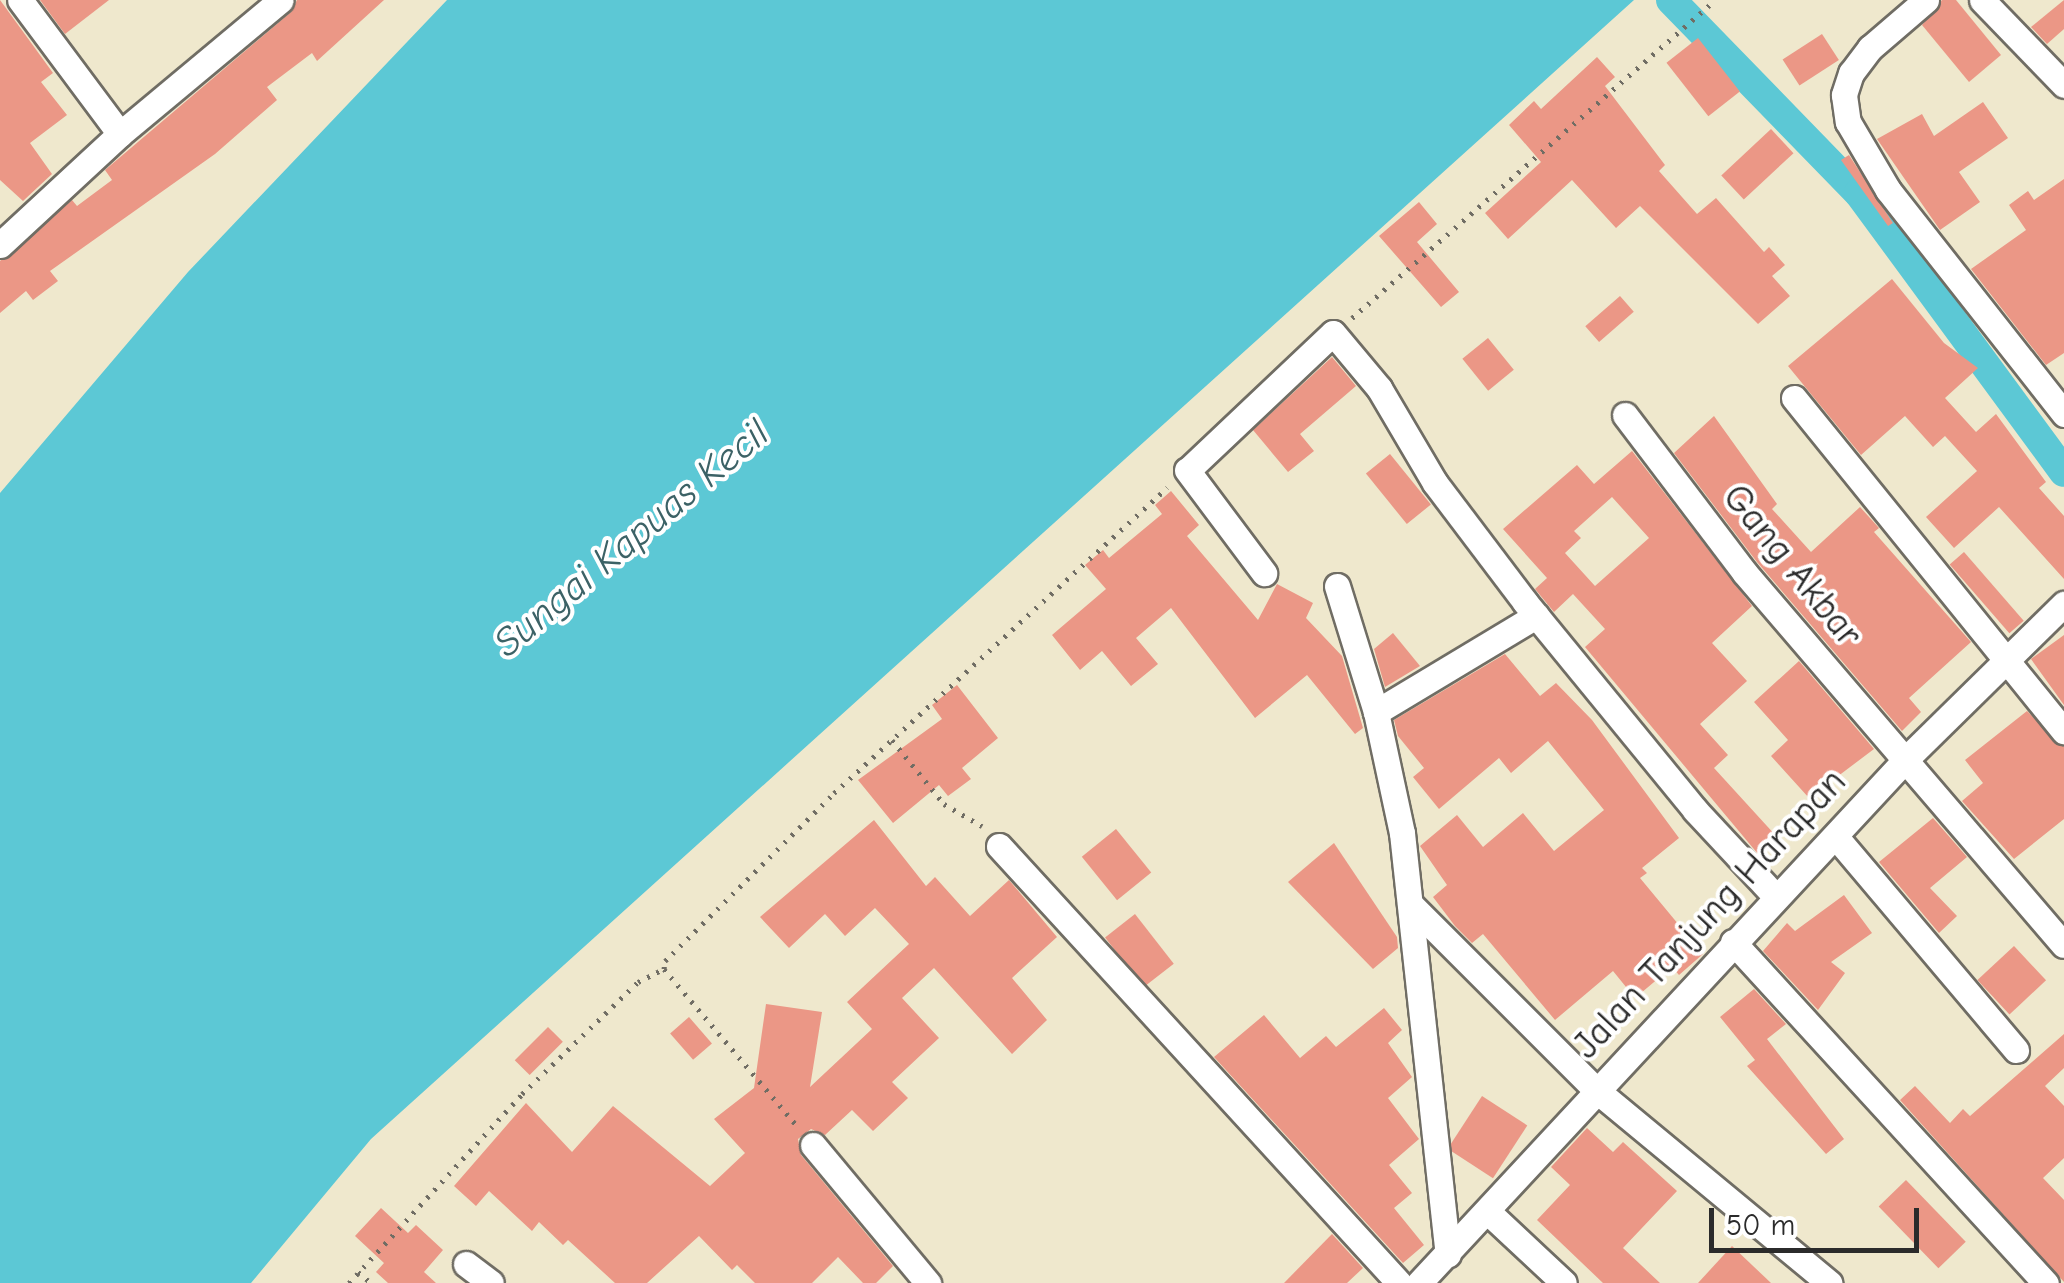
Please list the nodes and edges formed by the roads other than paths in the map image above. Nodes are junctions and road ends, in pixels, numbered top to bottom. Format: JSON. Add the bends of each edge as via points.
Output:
{"nodes":[{"id":1,"x":20,"y":0,"type":"edge"},
{"id":2,"x":281,"y":0,"type":"edge"},
{"id":3,"x":1926,"y":0,"type":"edge"},
{"id":4,"x":1982,"y":0,"type":"edge"},
{"id":5,"x":2064,"y":85,"type":"edge"},
{"id":6,"x":113,"y":127,"type":"junction"},
{"id":7,"x":0,"y":245,"type":"edge"},
{"id":8,"x":1794,"y":398,"type":"dead end"},
{"id":9,"x":2059,"y":398,"type":"edge"},
{"id":10,"x":1625,"y":415,"type":"dead end"},
{"id":11,"x":1264,"y":574,"type":"dead end"},
{"id":12,"x":1337,"y":586,"type":"dead end"},
{"id":13,"x":2064,"y":604,"type":"edge"},
{"id":14,"x":1536,"y":616,"type":"junction"},
{"id":15,"x":2006,"y":660,"type":"junction"},
{"id":16,"x":1376,"y":712,"type":"junction"},
{"id":17,"x":2064,"y":731,"type":"edge"},
{"id":18,"x":1904,"y":760,"type":"junction"},
{"id":19,"x":1836,"y":837,"type":"junction"},
{"id":20,"x":999,"y":846,"type":"road end"},
{"id":21,"x":1776,"y":897,"type":"junction"},
{"id":22,"x":1412,"y":906,"type":"junction"},
{"id":23,"x":1734,"y":942,"type":"junction"},
{"id":24,"x":2064,"y":945,"type":"edge"},
{"id":25,"x":2016,"y":1050,"type":"dead end"},
{"id":26,"x":1596,"y":1090,"type":"junction"},
{"id":27,"x":813,"y":1145,"type":"road end"},
{"id":28,"x":1487,"y":1211,"type":"junction"},
{"id":29,"x":1448,"y":1254,"type":"junction"},
{"id":30,"x":466,"y":1264,"type":"dead end"},
{"id":31,"x":491,"y":1283,"type":"edge"},
{"id":32,"x":928,"y":1283,"type":"edge"},
{"id":33,"x":1398,"y":1283,"type":"edge"},
{"id":34,"x":1419,"y":1283,"type":"edge"},
{"id":35,"x":1564,"y":1283,"type":"edge"},
{"id":36,"x":1828,"y":1283,"type":"edge"},
{"id":37,"x":2046,"y":1283,"type":"edge"}],
"edges":[{"from":1,"to":6,"type":"street"},
{"from":2,"to":6,"type":"street"},
{"from":3,"to":9,"type":"street","via":[[1852,72],[1844,96],[1848,122],[1888,190]]},
{"from":4,"to":5,"type":"street"},
{"from":6,"to":7,"type":"street"},
{"from":8,"to":15,"type":"street"},
{"from":10,"to":18,"type":"street","name":"Gang Akbar","via":[[1744,572]]},
{"from":11,"to":14,"type":"street","via":[[1188,470],[1334,334],[1379,388],[1436,484]]},
{"from":12,"to":16,"type":"street"},
{"from":13,"to":15,"type":"street","name":"Jalan Tanjung Harapan"},
{"from":14,"to":16,"type":"street"},
{"from":14,"to":21,"type":"street","via":[[1695,810]]},
{"from":15,"to":17,"type":"street"},
{"from":15,"to":18,"type":"street","name":"Jalan Tanjung Harapan"},
{"from":16,"to":22,"type":"street"},
{"from":18,"to":19,"type":"street","name":"Jalan Tanjung Harapan"},
{"from":18,"to":24,"type":"street","name":"Gang Akbar"},
{"from":19,"to":21,"type":"street","name":"Jalan Tanjung Harapan"},
{"from":19,"to":25,"type":"street"},
{"from":20,"to":33,"type":"street"},
{"from":21,"to":23,"type":"street","name":"Jalan Tanjung Harapan"},
{"from":22,"to":26,"type":"street"},
{"from":22,"to":29,"type":"street"},
{"from":23,"to":26,"type":"street","name":"Jalan Tanjung Harapan"},
{"from":23,"to":37,"type":"street"},
{"from":26,"to":28,"type":"street","name":"Jalan Tanjung Harapan"},
{"from":26,"to":36,"type":"street"},
{"from":27,"to":32,"type":"street"},
{"from":28,"to":29,"type":"street","name":"Jalan Tanjung Harapan"},
{"from":28,"to":35,"type":"street"},
{"from":29,"to":34,"type":"street","name":"Jalan Tanjung Harapan"},
{"from":30,"to":31,"type":"street"}]}
